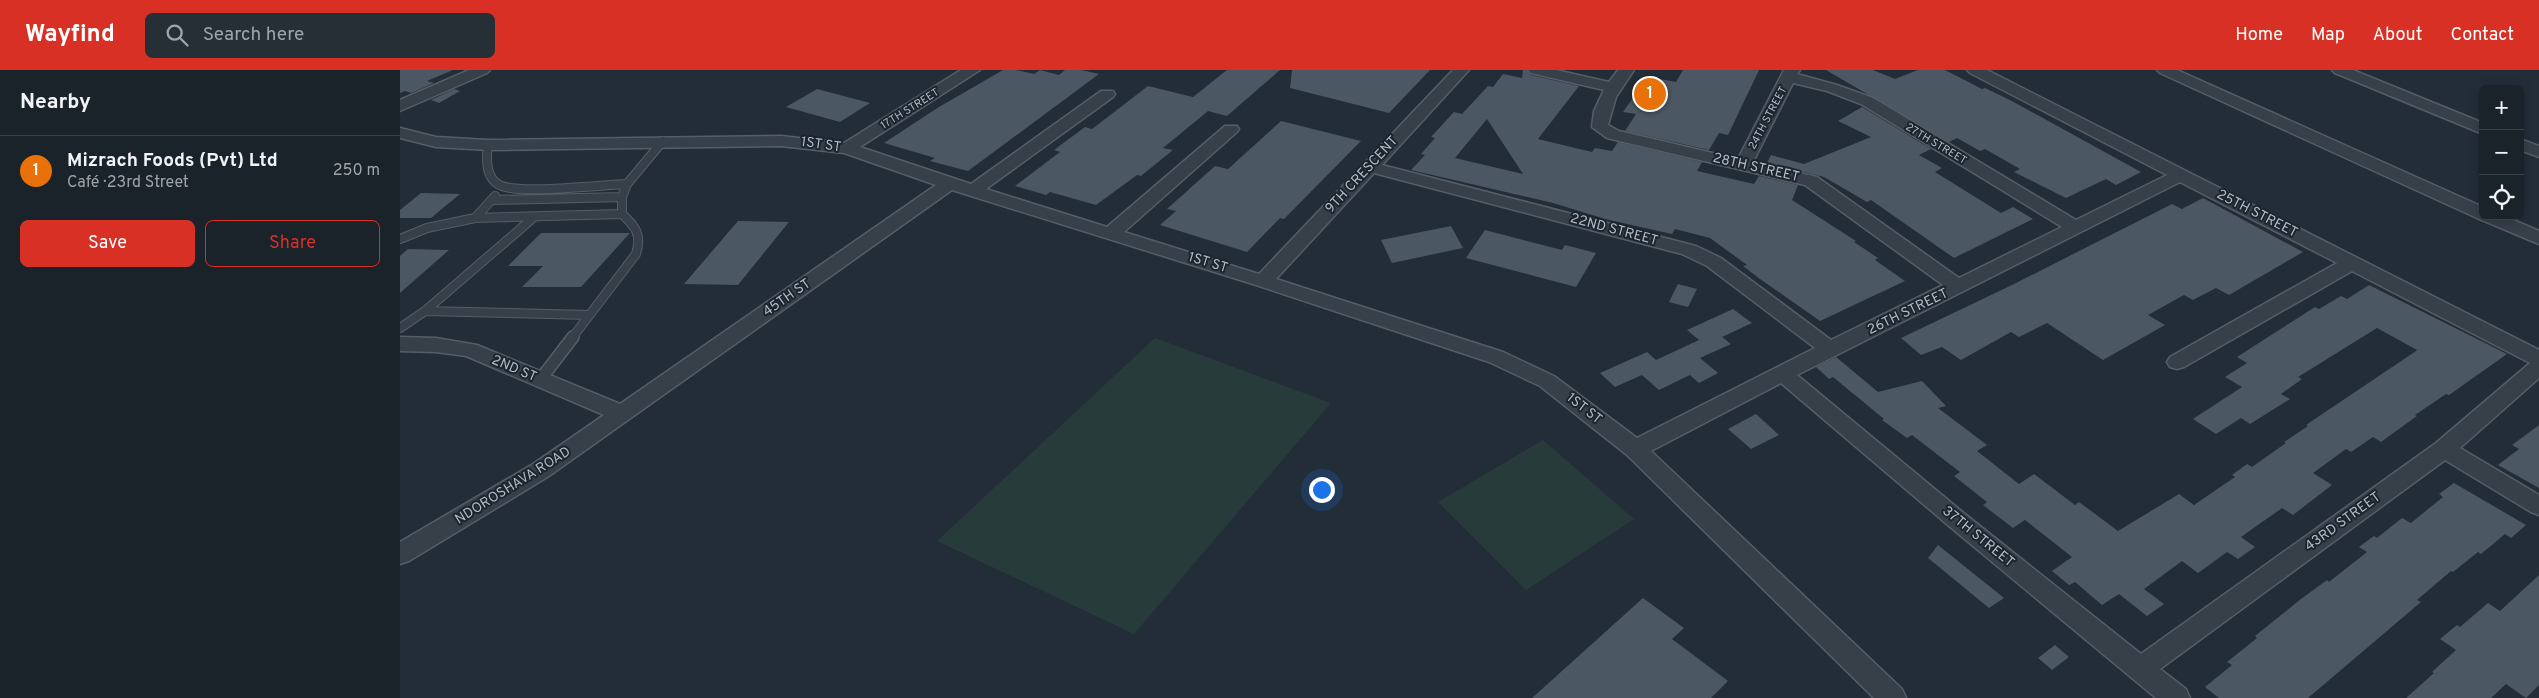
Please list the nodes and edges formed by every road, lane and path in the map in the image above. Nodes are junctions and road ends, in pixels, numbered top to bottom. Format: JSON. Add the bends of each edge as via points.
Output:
{"nodes":[{"id":1,"x":482,"y":70,"type":"edge"},
{"id":2,"x":972,"y":70,"type":"edge"},
{"id":3,"x":1461,"y":70,"type":"edge"},
{"id":4,"x":1536,"y":70,"type":"edge"},
{"id":5,"x":1626,"y":70,"type":"edge"},
{"id":6,"x":1975,"y":70,"type":"edge"},
{"id":7,"x":2165,"y":70,"type":"edge"},
{"id":8,"x":2340,"y":70,"type":"edge"},
{"id":9,"x":1791,"y":73,"type":"edge"},
{"id":10,"x":1612,"y":87,"type":"junction"},
{"id":11,"x":1107,"y":94,"type":"dead end"},
{"id":12,"x":400,"y":106,"type":"edge"},
{"id":13,"x":2479,"y":127,"type":"edge"},
{"id":14,"x":1231,"y":129,"type":"dead end"},
{"id":15,"x":400,"y":133,"type":"edge"},
{"id":16,"x":663,"y":142,"type":"junction"},
{"id":17,"x":488,"y":145,"type":"junction"},
{"id":18,"x":2524,"y":146,"type":"edge"},
{"id":19,"x":847,"y":148,"type":"junction"},
{"id":20,"x":2539,"y":152,"type":"edge"},
{"id":21,"x":1743,"y":165,"type":"junction"},
{"id":22,"x":1371,"y":167,"type":"junction"},
{"id":23,"x":2181,"y":175,"type":"junction"},
{"id":24,"x":950,"y":183,"type":"junction"},
{"id":25,"x":627,"y":184,"type":"junction"},
{"id":26,"x":503,"y":186,"type":"junction"},
{"id":27,"x":974,"y":190,"type":"junction"},
{"id":28,"x":622,"y":198,"type":"junction"},
{"id":29,"x":492,"y":200,"type":"junction"},
{"id":30,"x":2479,"y":212,"type":"edge"},
{"id":31,"x":622,"y":214,"type":"junction"},
{"id":32,"x":475,"y":218,"type":"junction"},
{"id":33,"x":533,"y":218,"type":"junction"},
{"id":34,"x":2497,"y":220,"type":"edge"},
{"id":35,"x":2075,"y":227,"type":"junction"},
{"id":36,"x":1111,"y":233,"type":"junction"},
{"id":37,"x":2539,"y":238,"type":"edge"},
{"id":38,"x":400,"y":239,"type":"edge"},
{"id":39,"x":2352,"y":263,"type":"junction"},
{"id":40,"x":1263,"y":281,"type":"junction"},
{"id":41,"x":1959,"y":287,"type":"junction"},
{"id":42,"x":425,"y":311,"type":"junction"},
{"id":43,"x":589,"y":315,"type":"junction"},
{"id":44,"x":400,"y":328,"type":"edge"},
{"id":45,"x":400,"y":344,"type":"edge"},
{"id":46,"x":1830,"y":349,"type":"junction"},
{"id":47,"x":2539,"y":359,"type":"edge"},
{"id":48,"x":2177,"y":362,"type":"dead end"},
{"id":49,"x":2539,"y":367,"type":"edge"},
{"id":50,"x":1782,"y":373,"type":"junction"},
{"id":51,"x":540,"y":380,"type":"junction"},
{"id":52,"x":623,"y":414,"type":"junction"},
{"id":53,"x":1635,"y":449,"type":"junction"},
{"id":54,"x":2444,"y":449,"type":"junction"},
{"id":55,"x":2539,"y":506,"type":"edge"},
{"id":56,"x":400,"y":554,"type":"edge"},
{"id":57,"x":2140,"y":669,"type":"junction"},
{"id":58,"x":1892,"y":698,"type":"edge"},
{"id":59,"x":2176,"y":698,"type":"edge"}],
"edges":[{"from":1,"to":12,"type":"street"},
{"from":2,"to":19,"type":"street","name":"17TH STREET"},
{"from":3,"to":22,"type":"street","name":"9TH CRESCENT"},
{"from":4,"to":10,"type":"street"},
{"from":5,"to":10,"type":"street"},
{"from":6,"to":23,"type":"street","name":"25TH STREET"},
{"from":7,"to":30,"type":"street"},
{"from":8,"to":13,"type":"street"},
{"from":9,"to":21,"type":"street","name":"24TH STREET"},
{"from":9,"to":35,"type":"street","name":"27TH STREET","via":[[1867,101]]},
{"from":10,"to":21,"type":"street","name":"28TH STREET","via":[[1600,116],[1600,127],[1612,135]]},
{"from":11,"to":27,"type":"street"},
{"from":14,"to":36,"type":"street"},
{"from":15,"to":17,"type":"street","name":"1ST ST","via":[[436,142]]},
{"from":16,"to":17,"type":"street","name":"1ST ST"},
{"from":16,"to":19,"type":"street","name":"1ST ST","via":[[781,141]]},
{"from":16,"to":25,"type":"lane"},
{"from":17,"to":26,"type":"lane","via":[[485,162],[489,172]]},
{"from":18,"to":20,"type":"street"},
{"from":19,"to":24,"type":"street","name":"1ST ST"},
{"from":21,"to":41,"type":"street","name":"28TH STREET","via":[[1796,176],[1817,185]]},
{"from":22,"to":40,"type":"street","name":"9TH CRESCENT"},
{"from":22,"to":46,"type":"street","name":"22ND STREET","via":[[1689,250],[1714,262]]},
{"from":23,"to":35,"type":"street","name":"26TH STREET"},
{"from":23,"to":39,"type":"street","name":"25TH STREET"},
{"from":24,"to":27,"type":"street","name":"1ST ST"},
{"from":24,"to":52,"type":"street","name":"45TH ST"},
{"from":25,"to":26,"type":"lane"},
{"from":25,"to":28,"type":"lane"},
{"from":26,"to":29,"type":"lane"},
{"from":27,"to":36,"type":"street","name":"1ST ST"},
{"from":28,"to":29,"type":"lane"},
{"from":28,"to":31,"type":"lane"},
{"from":29,"to":32,"type":"lane"},
{"from":31,"to":33,"type":"lane"},
{"from":31,"to":43,"type":"lane","via":[[639,231],[641,240],[636,254]]},
{"from":32,"to":33,"type":"lane"},
{"from":32,"to":38,"type":"lane","via":[[427,228]]},
{"from":33,"to":42,"type":"lane"},
{"from":34,"to":37,"type":"street"},
{"from":35,"to":41,"type":"street","name":"26TH STREET"},
{"from":36,"to":40,"type":"street","name":"1ST ST"},
{"from":39,"to":47,"type":"street","name":"25TH STREET"},
{"from":39,"to":48,"type":"street"},
{"from":40,"to":53,"type":"street","name":"1ST ST","via":[[1523,368],[1570,398]]},
{"from":41,"to":46,"type":"street","name":"26TH STREET"},
{"from":42,"to":43,"type":"lane"},
{"from":42,"to":44,"type":"lane"},
{"from":43,"to":51,"type":"lane"},
{"from":45,"to":51,"type":"street","name":"2ND ST","via":[[470,350]]},
{"from":46,"to":50,"type":"street","name":"26TH STREET"},
{"from":49,"to":54,"type":"street","name":"43RD STREET"},
{"from":50,"to":53,"type":"street","name":"26TH STREET"},
{"from":50,"to":57,"type":"street","name":"37TH STREET"},
{"from":51,"to":52,"type":"street","name":"2ND ST"},
{"from":52,"to":56,"type":"street","name":"NDOROSHAVA ROAD","via":[[521,483]]},
{"from":53,"to":58,"type":"street","name":"1ST ST"},
{"from":54,"to":55,"type":"street"},
{"from":54,"to":57,"type":"street","name":"43RD STREET"},
{"from":57,"to":59,"type":"street","name":"37TH STREET"}]}
